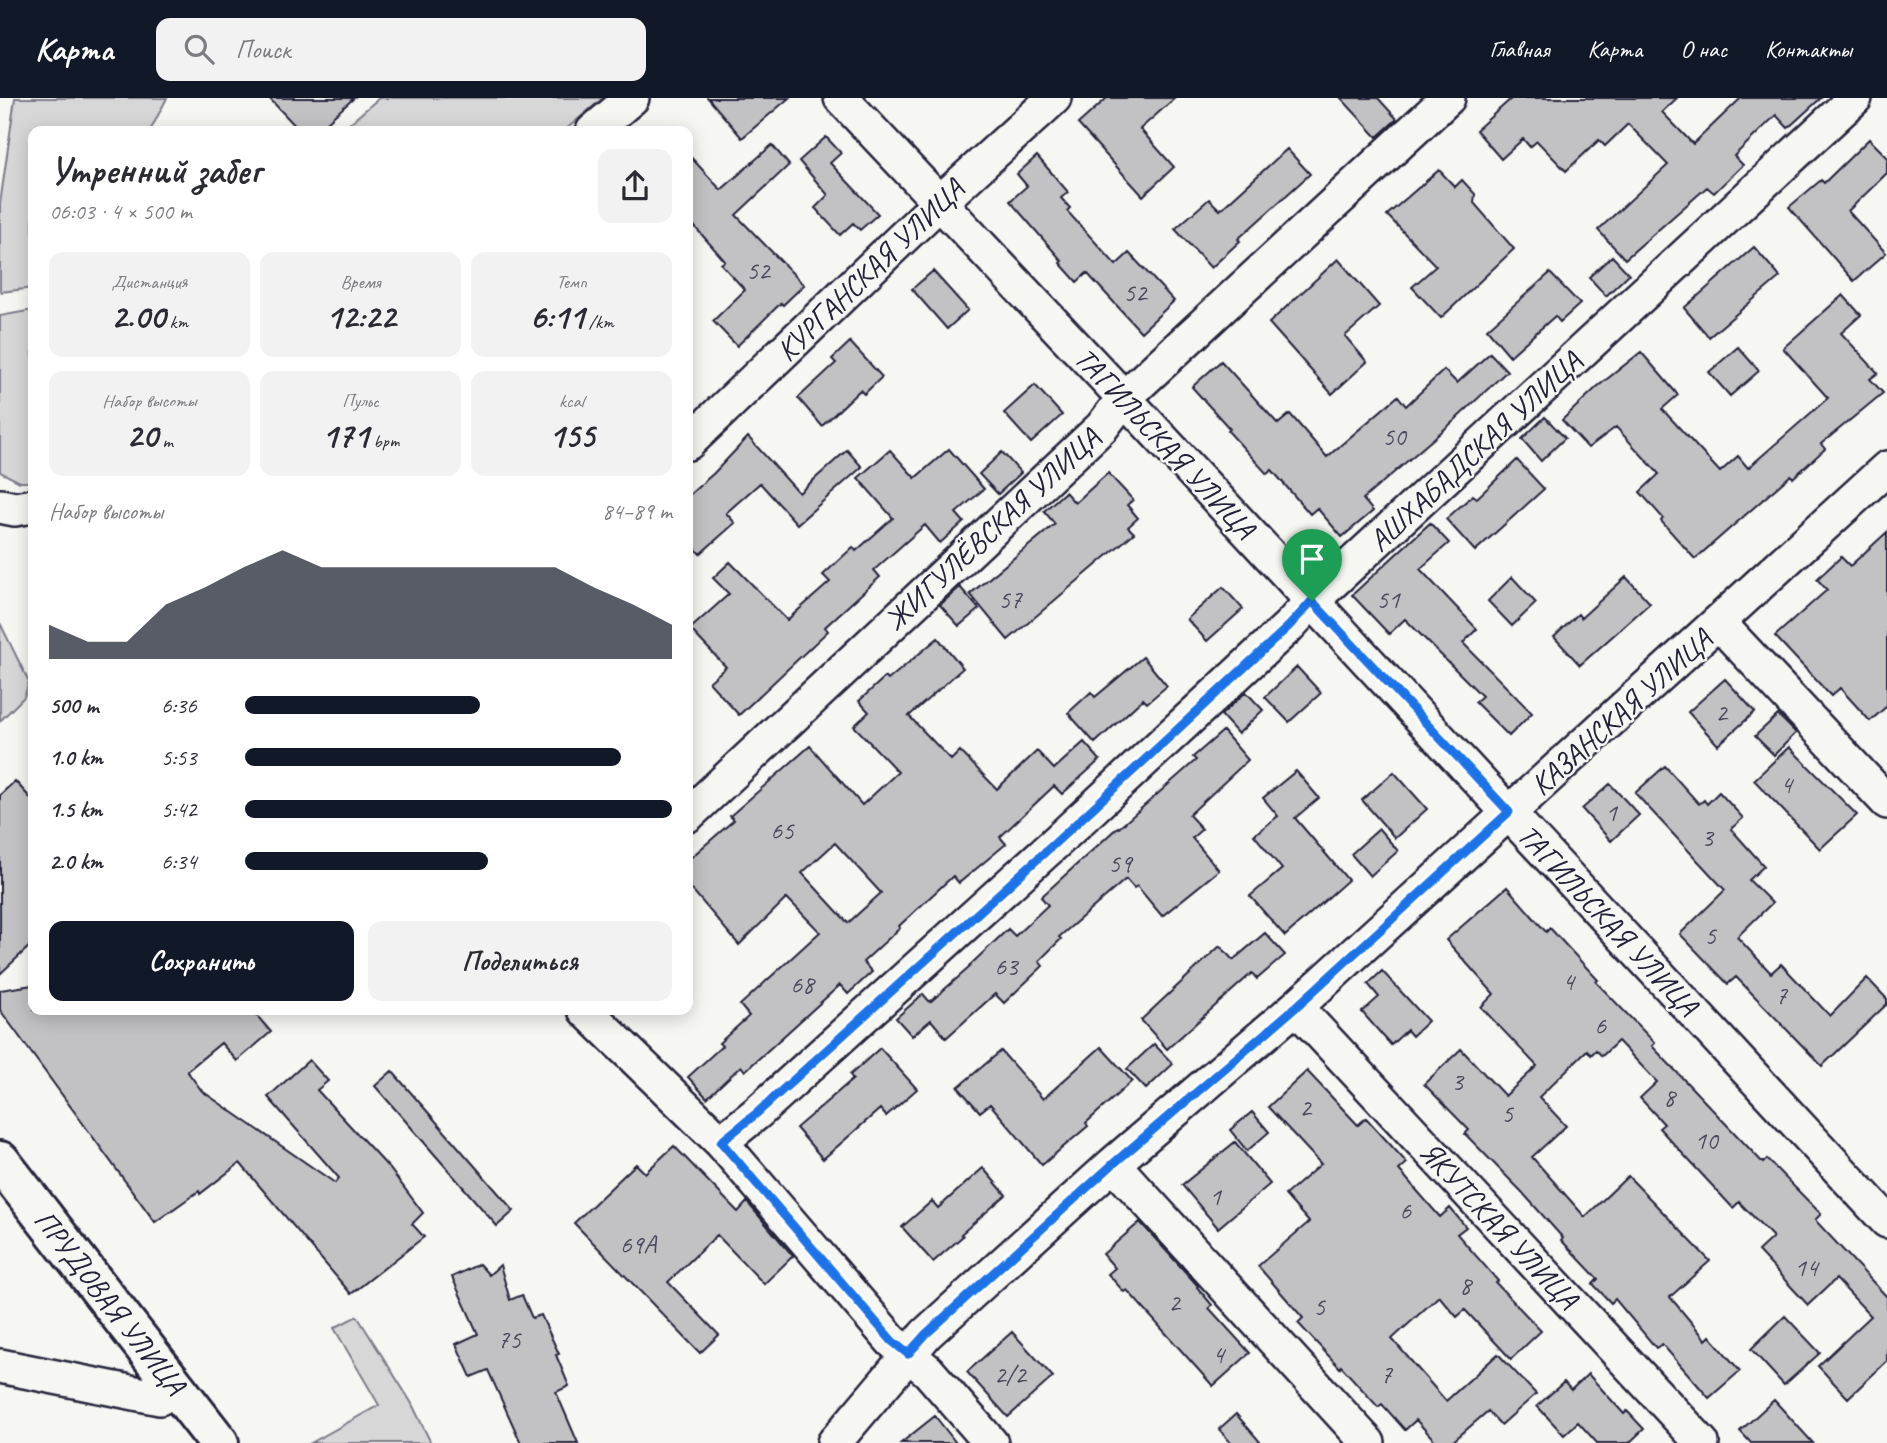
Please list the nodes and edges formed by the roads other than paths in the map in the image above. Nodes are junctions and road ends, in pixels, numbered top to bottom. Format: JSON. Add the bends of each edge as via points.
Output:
{"nodes":[{"id":1,"x":632,"y":98,"type":"edge"},
{"id":2,"x":841,"y":98,"type":"edge"},
{"id":3,"x":1054,"y":98,"type":"edge"},
{"id":4,"x":1448,"y":98,"type":"edge"},
{"id":5,"x":1855,"y":98,"type":"edge"},
{"id":6,"x":599,"y":126,"type":"edge"},
{"id":7,"x":939,"y":203,"type":"junction"},
{"id":8,"x":1124,"y":398,"type":"junction"},
{"id":9,"x":693,"y":438,"type":"edge"},
{"id":10,"x":1887,"y":468,"type":"edge"},
{"id":11,"x":0,"y":506,"type":"edge"},
{"id":12,"x":28,"y":507,"type":"edge"},
{"id":13,"x":1312,"y":601,"type":"junction"},
{"id":14,"x":1718,"y":624,"type":"junction"},
{"id":15,"x":1887,"y":802,"type":"edge"},
{"id":16,"x":693,"y":810,"type":"edge"},
{"id":17,"x":1509,"y":812,"type":"junction"},
{"id":18,"x":1296,"y":1007,"type":"junction"},
{"id":19,"x":590,"y":1015,"type":"edge"},
{"id":20,"x":721,"y":1142,"type":"junction"},
{"id":21,"x":0,"y":1161,"type":"edge"},
{"id":22,"x":1113,"y":1164,"type":"junction"},
{"id":23,"x":1887,"y":1221,"type":"edge"},
{"id":24,"x":908,"y":1354,"type":"junction"},
{"id":25,"x":0,"y":1366,"type":"edge"},
{"id":26,"x":176,"y":1388,"type":"junction"},
{"id":27,"x":219,"y":1443,"type":"edge"},
{"id":28,"x":834,"y":1443,"type":"edge"},
{"id":29,"x":991,"y":1443,"type":"edge"},
{"id":30,"x":1368,"y":1443,"type":"edge"},
{"id":31,"x":1702,"y":1443,"type":"edge"}],
"edges":[{"from":1,"to":6,"type":"street"},
{"from":2,"to":7,"type":"street","name":"ТАГИЛЬСКАЯ УЛИЦА"},
{"from":3,"to":7,"type":"street","name":"КУРГАНСКАЯ УЛИЦА"},
{"from":4,"to":8,"type":"street","name":"ЖИГУЛЁВСКАЯ УЛИЦА"},
{"from":5,"to":13,"type":"street","name":"АШХАБАДСКАЯ УЛИЦА"},
{"from":7,"to":8,"type":"street","name":"ТАГИЛЬСКАЯ УЛИЦА"},
{"from":7,"to":9,"type":"street","name":"КУРГАНСКАЯ УЛИЦА"},
{"from":8,"to":13,"type":"street","name":"ТАГИЛЬСКАЯ УЛИЦА"},
{"from":8,"to":16,"type":"street","name":"ЖИГУЛЁВСКАЯ УЛИЦА","via":[[1102,427]]},
{"from":10,"to":14,"type":"street","name":"КАЗАНСКАЯ УЛИЦА"},
{"from":11,"to":12,"type":"street"},
{"from":13,"to":17,"type":"street","name":"ТАГИЛЬСКАЯ УЛИЦА"},
{"from":13,"to":20,"type":"street","name":"АШХАБАДСКАЯ УЛИЦА","via":[[1054,844]]},
{"from":14,"to":15,"type":"street"},
{"from":14,"to":17,"type":"street","name":"КАЗАНСКАЯ УЛИЦА"},
{"from":17,"to":18,"type":"street","name":"КАЗАНСКАЯ УЛИЦА"},
{"from":17,"to":23,"type":"street","name":"ТАГИЛЬСКАЯ УЛИЦА"},
{"from":18,"to":22,"type":"street","name":"КАЗАНСКАЯ УЛИЦА"},
{"from":18,"to":31,"type":"street","name":"ЯКУТСКАЯ УЛИЦА"},
{"from":19,"to":20,"type":"street"},
{"from":20,"to":24,"type":"street"},
{"from":21,"to":26,"type":"main road","name":"ПРУДОВАЯ УЛИЦА"},
{"from":22,"to":24,"type":"street","name":"КАЗАНСКАЯ УЛИЦА"},
{"from":22,"to":30,"type":"street"},
{"from":24,"to":28,"type":"street","name":"КАЗАНСКАЯ УЛИЦА"},
{"from":24,"to":29,"type":"street"},
{"from":25,"to":26,"type":"street","via":[[160,1398]]},
{"from":26,"to":27,"type":"main road","name":"ПРУДОВАЯ УЛИЦА"}]}
